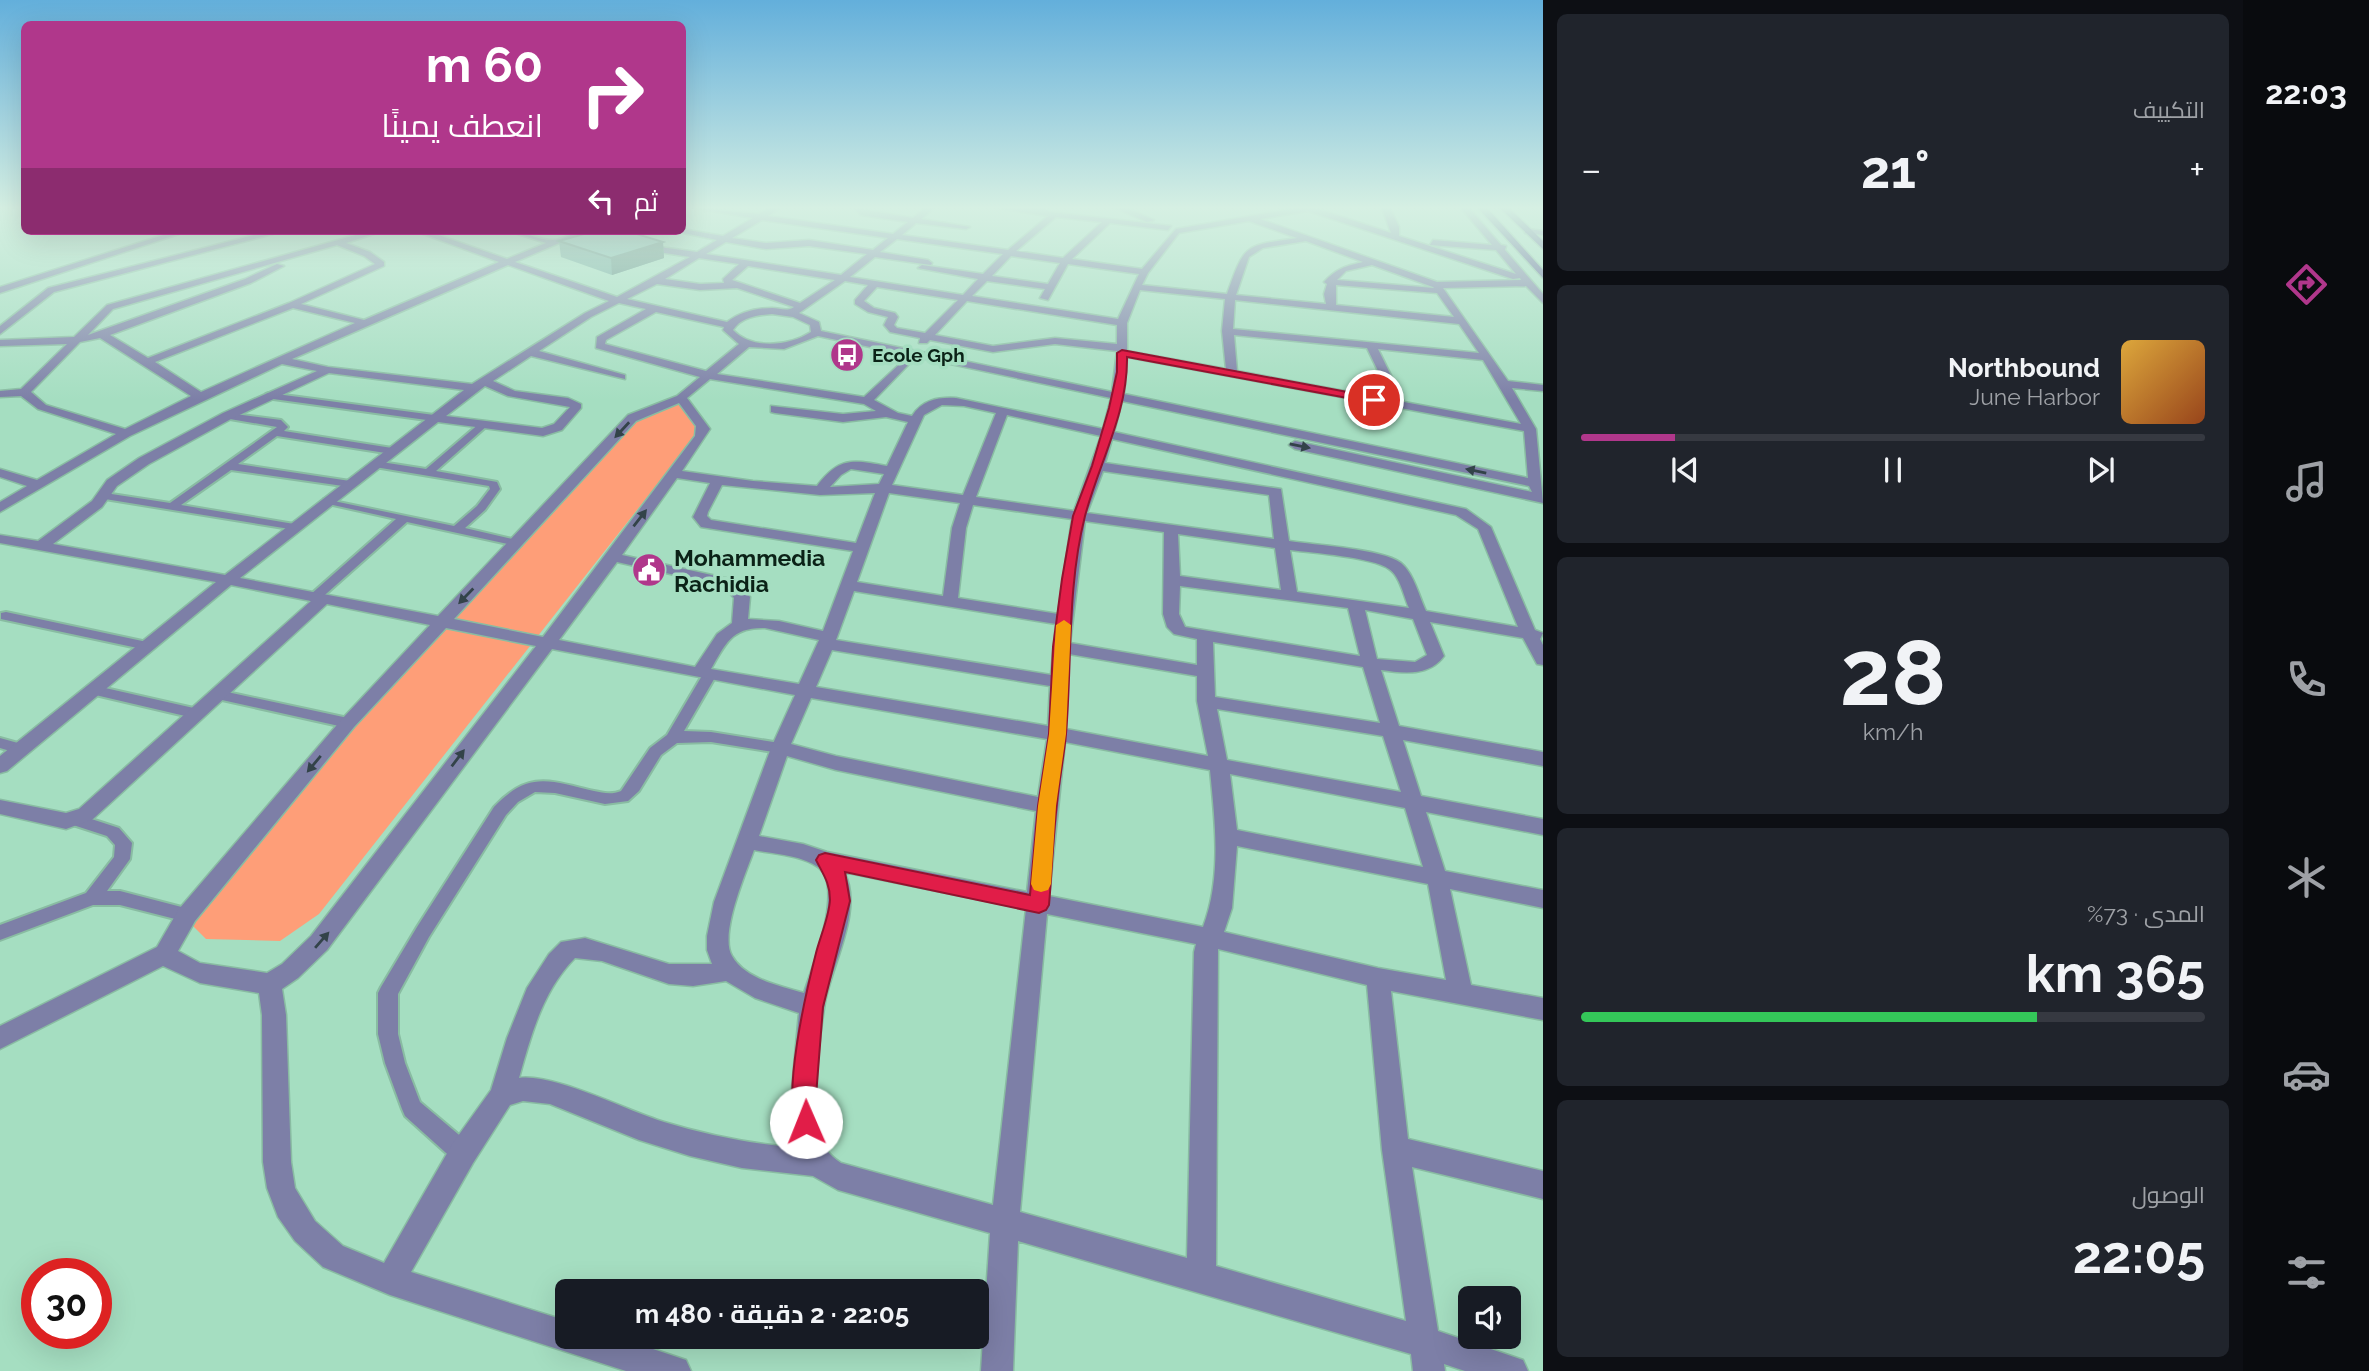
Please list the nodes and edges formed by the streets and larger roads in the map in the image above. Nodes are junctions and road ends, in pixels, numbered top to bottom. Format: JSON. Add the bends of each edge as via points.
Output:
{"nodes":[{"id":1,"x":55,"y":272,"type":"edge"},
{"id":2,"x":121,"y":272,"type":"edge"},
{"id":3,"x":210,"y":272,"type":"edge"},
{"id":4,"x":229,"y":272,"type":"edge"},
{"id":5,"x":269,"y":272,"type":"edge"},
{"id":6,"x":364,"y":272,"type":"edge"},
{"id":7,"x":485,"y":272,"type":"edge"},
{"id":8,"x":537,"y":272,"type":"edge"},
{"id":9,"x":558,"y":272,"type":"edge"},
{"id":10,"x":671,"y":272,"type":"edge"},
{"id":11,"x":735,"y":272,"type":"edge"},
{"id":12,"x":800,"y":272,"type":"edge"},
{"id":13,"x":851,"y":272,"type":"edge"},
{"id":14,"x":909,"y":272,"type":"edge"},
{"id":15,"x":918,"y":272,"type":"edge"},
{"id":16,"x":990,"y":272,"type":"edge"},
{"id":17,"x":1058,"y":272,"type":"edge"},
{"id":18,"x":1113,"y":272,"type":"edge"},
{"id":19,"x":1145,"y":272,"type":"edge"},
{"id":20,"x":1239,"y":272,"type":"edge"},
{"id":21,"x":1340,"y":272,"type":"edge"},
{"id":22,"x":1399,"y":272,"type":"edge"},
{"id":23,"x":1497,"y":272,"type":"edge"},
{"id":24,"x":1517,"y":272,"type":"edge"},
{"id":25,"x":218,"y":275,"type":"junction"},
{"id":26,"x":914,"y":275,"type":"junction"},
{"id":27,"x":842,"y":279,"type":"junction"},
{"id":28,"x":983,"y":279,"type":"junction"},
{"id":29,"x":1140,"y":279,"type":"junction"},
{"id":30,"x":656,"y":281,"type":"junction"},
{"id":31,"x":1524,"y":281,"type":"junction"},
{"id":32,"x":1329,"y":282,"type":"junction"},
{"id":33,"x":874,"y":284,"type":"junction"},
{"id":34,"x":734,"y":286,"type":"junction"},
{"id":35,"x":1049,"y":287,"type":"junction"},
{"id":36,"x":1438,"y":288,"type":"junction"},
{"id":37,"x":0,"y":290,"type":"edge"},
{"id":38,"x":623,"y":297,"type":"junction"},
{"id":39,"x":964,"y":299,"type":"junction"},
{"id":40,"x":1230,"y":299,"type":"junction"},
{"id":41,"x":1543,"y":300,"type":"edge"},
{"id":42,"x":292,"y":305,"type":"junction"},
{"id":43,"x":802,"y":307,"type":"junction"},
{"id":44,"x":654,"y":309,"type":"junction"},
{"id":45,"x":1332,"y":309,"type":"junction"},
{"id":46,"x":1040,"y":311,"type":"junction"},
{"id":47,"x":791,"y":314,"type":"junction"},
{"id":48,"x":1463,"y":321,"type":"junction"},
{"id":49,"x":366,"y":323,"type":"junction"},
{"id":50,"x":733,"y":323,"type":"junction"},
{"id":51,"x":1122,"y":323,"type":"junction"},
{"id":52,"x":0,"y":331,"type":"edge"},
{"id":53,"x":1227,"y":331,"type":"junction"},
{"id":54,"x":816,"y":333,"type":"junction"},
{"id":55,"x":101,"y":335,"type":"junction"},
{"id":56,"x":929,"y":336,"type":"junction"},
{"id":57,"x":77,"y":340,"type":"junction"},
{"id":58,"x":801,"y":342,"type":"junction"},
{"id":59,"x":0,"y":343,"type":"edge"},
{"id":60,"x":747,"y":343,"type":"junction"},
{"id":61,"x":1371,"y":346,"type":"junction"},
{"id":62,"x":1122,"y":350,"type":"junction"},
{"id":63,"x":529,"y":352,"type":"junction"},
{"id":64,"x":1487,"y":356,"type":"junction"},
{"id":65,"x":908,"y":358,"type":"junction"},
{"id":66,"x":281,"y":360,"type":"junction"},
{"id":67,"x":149,"y":361,"type":"junction"},
{"id":68,"x":328,"y":370,"type":"junction"},
{"id":69,"x":1232,"y":373,"type":"junction"},
{"id":70,"x":710,"y":376,"type":"junction"},
{"id":71,"x":621,"y":377,"type":"dead end"},
{"id":72,"x":1504,"y":384,"type":"junction"},
{"id":73,"x":479,"y":385,"type":"junction"},
{"id":74,"x":1543,"y":388,"type":"edge"},
{"id":75,"x":24,"y":392,"type":"junction"},
{"id":76,"x":0,"y":394,"type":"edge"},
{"id":77,"x":200,"y":396,"type":"junction"},
{"id":78,"x":681,"y":398,"type":"junction"},
{"id":79,"x":1116,"y":403,"type":"junction"},
{"id":80,"x":1400,"y":405,"type":"junction"},
{"id":81,"x":877,"y":407,"type":"junction"},
{"id":82,"x":775,"y":409,"type":"dead end"},
{"id":83,"x":1003,"y":410,"type":"junction"},
{"id":84,"x":434,"y":418,"type":"junction"},
{"id":85,"x":915,"y":420,"type":"junction"},
{"id":86,"x":1530,"y":429,"type":"junction"},
{"id":87,"x":126,"y":433,"type":"junction"},
{"id":88,"x":1108,"y":435,"type":"junction"},
{"id":89,"x":1098,"y":466,"type":"junction"},
{"id":90,"x":0,"y":473,"type":"edge"},
{"id":91,"x":674,"y":474,"type":"junction"},
{"id":92,"x":1302,"y":477,"type":"junction"},
{"id":93,"x":888,"y":479,"type":"junction"},
{"id":94,"x":718,"y":481,"type":"junction"},
{"id":95,"x":38,"y":485,"type":"junction"},
{"id":96,"x":820,"y":491,"type":"junction"},
{"id":97,"x":1276,"y":492,"type":"junction"},
{"id":98,"x":1541,"y":493,"type":"edge"},
{"id":99,"x":968,"y":500,"type":"junction"},
{"id":100,"x":0,"y":508,"type":"edge"},
{"id":101,"x":1079,"y":516,"type":"junction"},
{"id":102,"x":1171,"y":529,"type":"junction"},
{"id":103,"x":0,"y":539,"type":"edge"},
{"id":104,"x":1282,"y":544,"type":"junction"},
{"id":105,"x":41,"y":546,"type":"junction"},
{"id":106,"x":862,"y":548,"type":"junction"},
{"id":107,"x":613,"y":557,"type":"junction"},
{"id":108,"x":228,"y":580,"type":"junction"},
{"id":109,"x":1173,"y":580,"type":"junction"},
{"id":110,"x":848,"y":585,"type":"junction"},
{"id":111,"x":1290,"y":595,"type":"junction"},
{"id":112,"x":319,"y":599,"type":"junction"},
{"id":113,"x":949,"y":602,"type":"junction"},
{"id":114,"x":1355,"y":604,"type":"junction"},
{"id":115,"x":1421,"y":616,"type":"junction"},
{"id":116,"x":1064,"y":620,"type":"junction"},
{"id":117,"x":441,"y":622,"type":"junction"},
{"id":118,"x":740,"y":624,"type":"junction"},
{"id":119,"x":1536,"y":635,"type":"edge"},
{"id":120,"x":1205,"y":636,"type":"junction"},
{"id":121,"x":827,"y":640,"type":"junction"},
{"id":122,"x":545,"y":643,"type":"junction"},
{"id":123,"x":1061,"y":647,"type":"junction"},
{"id":124,"x":1543,"y":660,"type":"edge"},
{"id":125,"x":1370,"y":663,"type":"junction"},
{"id":126,"x":1206,"y":672,"type":"junction"},
{"id":127,"x":705,"y":673,"type":"junction"},
{"id":128,"x":1059,"y":682,"type":"junction"},
{"id":129,"x":805,"y":692,"type":"junction"},
{"id":130,"x":1206,"y":701,"type":"junction"},
{"id":131,"x":1391,"y":731,"type":"junction"},
{"id":132,"x":1057,"y":734,"type":"junction"},
{"id":133,"x":780,"y":748,"type":"junction"},
{"id":134,"x":1543,"y":760,"type":"edge"},
{"id":135,"x":1219,"y":765,"type":"junction"},
{"id":136,"x":0,"y":766,"type":"edge"},
{"id":137,"x":1413,"y":803,"type":"junction"},
{"id":138,"x":1047,"y":806,"type":"junction"},
{"id":139,"x":0,"y":807,"type":"edge"},
{"id":140,"x":1543,"y":827,"type":"edge"},
{"id":141,"x":1227,"y":836,"type":"junction"},
{"id":142,"x":747,"y":841,"type":"junction"},
{"id":143,"x":825,"y":860,"type":"junction"},
{"id":144,"x":1437,"y":878,"type":"junction"},
{"id":145,"x":1543,"y":900,"type":"edge"},
{"id":146,"x":1039,"y":905,"type":"junction"},
{"id":147,"x":1211,"y":938,"type":"junction"},
{"id":148,"x":165,"y":954,"type":"junction"},
{"id":149,"x":730,"y":970,"type":"junction"},
{"id":150,"x":1378,"y":978,"type":"junction"},
{"id":151,"x":271,"y":984,"type":"junction"},
{"id":152,"x":1461,"y":994,"type":"junction"},
{"id":153,"x":813,"y":1007,"type":"junction"},
{"id":154,"x":1543,"y":1009,"type":"edge"},
{"id":155,"x":0,"y":1038,"type":"edge"},
{"id":156,"x":502,"y":1095,"type":"junction"},
{"id":157,"x":1396,"y":1150,"type":"junction"},
{"id":158,"x":820,"y":1163,"type":"junction"},
{"id":159,"x":1543,"y":1185,"type":"edge"},
{"id":160,"x":1005,"y":1222,"type":"junction"},
{"id":161,"x":1201,"y":1277,"type":"junction"},
{"id":162,"x":390,"y":1280,"type":"junction"},
{"id":163,"x":1426,"y":1356,"type":"edge"},
{"id":164,"x":675,"y":1371,"type":"edge"},
{"id":165,"x":997,"y":1371,"type":"edge"},
{"id":166,"x":1512,"y":1371,"type":"edge"}],
"edges":[{"from":1,"to":37,"type":"street"},
{"from":2,"to":52,"type":"street","via":[[51,290]]},
{"from":3,"to":25,"type":"street"},
{"from":4,"to":25,"type":"street"},
{"from":5,"to":55,"type":"street"},
{"from":6,"to":42,"type":"street"},
{"from":7,"to":49,"type":"street"},
{"from":8,"to":38,"type":"street"},
{"from":9,"to":38,"type":"street"},
{"from":10,"to":30,"type":"street"},
{"from":11,"to":34,"type":"street","via":[[726,279]]},
{"from":12,"to":27,"type":"street"},
{"from":13,"to":27,"type":"street"},
{"from":14,"to":26,"type":"street"},
{"from":15,"to":26,"type":"street"},
{"from":16,"to":28,"type":"street"},
{"from":17,"to":35,"type":"street"},
{"from":18,"to":29,"type":"street"},
{"from":19,"to":29,"type":"street"},
{"from":20,"to":40,"type":"street"},
{"from":21,"to":32,"type":"street"},
{"from":22,"to":36,"type":"street"},
{"from":23,"to":31,"type":"street"},
{"from":24,"to":31,"type":"street"},
{"from":25,"to":57,"type":"street","via":[[110,307]]},
{"from":26,"to":28,"type":"street"},
{"from":26,"to":33,"type":"street"},
{"from":26,"to":39,"type":"street"},
{"from":27,"to":33,"type":"street"},
{"from":27,"to":43,"type":"street"},
{"from":28,"to":35,"type":"street"},
{"from":28,"to":39,"type":"street"},
{"from":29,"to":40,"type":"street"},
{"from":29,"to":51,"type":"street"},
{"from":30,"to":34,"type":"street"},
{"from":30,"to":38,"type":"street"},
{"from":31,"to":36,"type":"street"},
{"from":31,"to":41,"type":"street"},
{"from":32,"to":36,"type":"street"},
{"from":32,"to":45,"type":"street"},
{"from":33,"to":56,"type":"street","via":[[860,297],[861,304],[891,314],[889,325],[894,330]]},
{"from":34,"to":43,"type":"street"},
{"from":35,"to":46,"type":"street"},
{"from":36,"to":48,"type":"street"},
{"from":38,"to":44,"type":"street"},
{"from":38,"to":50,"type":"street"},
{"from":38,"to":63,"type":"street"},
{"from":39,"to":46,"type":"street"},
{"from":39,"to":56,"type":"street"},
{"from":40,"to":45,"type":"street"},
{"from":40,"to":53,"type":"street"},
{"from":42,"to":49,"type":"street"},
{"from":42,"to":67,"type":"street"},
{"from":43,"to":47,"type":"street"},
{"from":44,"to":50,"type":"street"},
{"from":44,"to":70,"type":"street","via":[[600,339],[600,346]]},
{"from":45,"to":48,"type":"street"},
{"from":46,"to":51,"type":"street"},
{"from":47,"to":50,"type":"street","via":[[767,313]]},
{"from":47,"to":54,"type":"street","via":[[815,324]]},
{"from":48,"to":64,"type":"street"},
{"from":49,"to":66,"type":"street"},
{"from":50,"to":60,"type":"street","via":[[728,330],[731,335]]},
{"from":51,"to":62,"type":"street"},
{"from":53,"to":61,"type":"street"},
{"from":53,"to":69,"type":"street"},
{"from":54,"to":58,"type":"street"},
{"from":54,"to":65,"type":"street"},
{"from":55,"to":57,"type":"street"},
{"from":55,"to":67,"type":"street"},
{"from":56,"to":62,"type":"street","via":[[1003,349],[1055,341]]},
{"from":56,"to":65,"type":"street"},
{"from":57,"to":59,"type":"street"},
{"from":57,"to":75,"type":"street"},
{"from":58,"to":60,"type":"street","via":[[775,346]]},
{"from":58,"to":65,"type":"street"},
{"from":60,"to":70,"type":"street"},
{"from":61,"to":64,"type":"street"},
{"from":61,"to":80,"type":"street"},
{"from":62,"to":69,"type":"street"},
{"from":62,"to":79,"type":"street"},
{"from":63,"to":71,"type":"street"},
{"from":63,"to":73,"type":"street"},
{"from":64,"to":72,"type":"street"},
{"from":65,"to":79,"type":"street"},
{"from":65,"to":81,"type":"street"},
{"from":66,"to":68,"type":"street"},
{"from":66,"to":77,"type":"street"},
{"from":67,"to":77,"type":"street"},
{"from":68,"to":73,"type":"street"},
{"from":68,"to":105,"type":"street","via":[[227,416],[127,472],[75,523]]},
{"from":69,"to":80,"type":"street"},
{"from":70,"to":78,"type":"street"},
{"from":70,"to":81,"type":"street"},
{"from":72,"to":74,"type":"street"},
{"from":72,"to":86,"type":"street"},
{"from":73,"to":84,"type":"street"},
{"from":73,"to":84,"type":"street","via":[[577,406],[558,427],[543,432]]},
{"from":75,"to":76,"type":"street"},
{"from":75,"to":87,"type":"street","via":[[42,407]]},
{"from":77,"to":87,"type":"street"},
{"from":78,"to":91,"type":"street","via":[[704,429]]},
{"from":78,"to":117,"type":"street","one_way":true,"via":[[632,418]]},
{"from":79,"to":88,"type":"street"},
{"from":79,"to":98,"type":"street"},
{"from":80,"to":86,"type":"street"},
{"from":81,"to":82,"type":"street","via":[[844,418]]},
{"from":81,"to":85,"type":"street"},
{"from":83,"to":85,"type":"street","via":[[942,400],[920,409]]},
{"from":83,"to":88,"type":"street"},
{"from":83,"to":99,"type":"street"},
{"from":84,"to":108,"type":"street"},
{"from":85,"to":93,"type":"street"},
{"from":86,"to":98,"type":"street"},
{"from":87,"to":95,"type":"street"},
{"from":88,"to":89,"type":"street"},
{"from":88,"to":92,"type":"street"},
{"from":89,"to":97,"type":"street"},
{"from":89,"to":101,"type":"street"},
{"from":90,"to":95,"type":"street"},
{"from":91,"to":94,"type":"street"},
{"from":107,"to":91,"type":"street","one_way":true},
{"from":92,"to":97,"type":"street"},
{"from":92,"to":119,"type":"street","via":[[1461,512],[1480,522]]},
{"from":93,"to":96,"type":"street","via":[[847,492]]},
{"from":93,"to":96,"type":"street","via":[[844,466],[833,472]]},
{"from":93,"to":99,"type":"street"},
{"from":93,"to":106,"type":"street"},
{"from":94,"to":96,"type":"street"},
{"from":94,"to":106,"type":"street","via":[[701,512],[706,524]]},
{"from":95,"to":100,"type":"street"},
{"from":97,"to":104,"type":"street"},
{"from":99,"to":101,"type":"street"},
{"from":99,"to":113,"type":"street","via":[[957,533],[955,584]]},
{"from":101,"to":102,"type":"street"},
{"from":101,"to":116,"type":"street"},
{"from":102,"to":104,"type":"street"},
{"from":102,"to":109,"type":"street"},
{"from":103,"to":105,"type":"street"},
{"from":104,"to":111,"type":"street"},
{"from":104,"to":115,"type":"street","via":[[1394,565],[1404,575]]},
{"from":105,"to":108,"type":"street"},
{"from":106,"to":110,"type":"street"},
{"from":107,"to":118,"type":"street","via":[[729,583],[742,597]]},
{"from":107,"to":122,"type":"street"},
{"from":108,"to":112,"type":"street"},
{"from":108,"to":136,"type":"street"},
{"from":109,"to":111,"type":"street"},
{"from":109,"to":120,"type":"street","via":[[1174,627]]},
{"from":110,"to":113,"type":"street"},
{"from":110,"to":121,"type":"street"},
{"from":111,"to":114,"type":"street"},
{"from":112,"to":117,"type":"street"},
{"from":112,"to":139,"type":"street","via":[[101,802],[73,819],[59,820]]},
{"from":113,"to":116,"type":"street"},
{"from":114,"to":115,"type":"street"},
{"from":114,"to":125,"type":"street"},
{"from":115,"to":119,"type":"street"},
{"from":115,"to":125,"type":"street","via":[[1435,660],[1415,667]]},
{"from":116,"to":123,"type":"street"},
{"from":117,"to":122,"type":"street"},
{"from":117,"to":148,"type":"street","one_way":true,"via":[[348,723],[187,915]]},
{"from":118,"to":121,"type":"street","via":[[760,623]]},
{"from":118,"to":127,"type":"street","via":[[719,643]]},
{"from":119,"to":124,"type":"street"},
{"from":120,"to":125,"type":"street"},
{"from":120,"to":126,"type":"street"},
{"from":121,"to":128,"type":"street"},
{"from":121,"to":129,"type":"street"},
{"from":122,"to":127,"type":"street"},
{"from":151,"to":122,"type":"street","one_way":true,"via":[[327,934]]},
{"from":123,"to":126,"type":"street"},
{"from":123,"to":128,"type":"street"},
{"from":125,"to":131,"type":"street"},
{"from":126,"to":130,"type":"street"},
{"from":127,"to":129,"type":"street"},
{"from":128,"to":132,"type":"street"},
{"from":129,"to":132,"type":"street"},
{"from":129,"to":133,"type":"street"},
{"from":130,"to":131,"type":"street"},
{"from":130,"to":135,"type":"street"},
{"from":131,"to":134,"type":"street"},
{"from":131,"to":137,"type":"street"},
{"from":132,"to":135,"type":"street"},
{"from":132,"to":138,"type":"street"},
{"from":133,"to":138,"type":"street"},
{"from":133,"to":142,"type":"street"},
{"from":135,"to":137,"type":"street"},
{"from":135,"to":141,"type":"street"},
{"from":137,"to":140,"type":"street"},
{"from":137,"to":144,"type":"street"},
{"from":138,"to":146,"type":"street"},
{"from":141,"to":144,"type":"street"},
{"from":141,"to":147,"type":"street","via":[[1221,908]]},
{"from":142,"to":143,"type":"street"},
{"from":142,"to":149,"type":"street","via":[[717,937],[721,960]]},
{"from":143,"to":146,"type":"street"},
{"from":143,"to":153,"type":"street","via":[[835,871],[840,901]]},
{"from":144,"to":145,"type":"street"},
{"from":144,"to":152,"type":"street"},
{"from":146,"to":147,"type":"street"},
{"from":146,"to":160,"type":"street"},
{"from":147,"to":150,"type":"street"},
{"from":147,"to":161,"type":"street","via":[[1205,952],[1203,985]]},
{"from":148,"to":151,"type":"street","via":[[203,972]]},
{"from":148,"to":155,"type":"street"},
{"from":149,"to":153,"type":"street","via":[[768,992]]},
{"from":149,"to":156,"type":"street","via":[[687,977],[594,950],[569,949],[550,970],[523,1027]]},
{"from":150,"to":152,"type":"street"},
{"from":150,"to":157,"type":"street"},
{"from":151,"to":162,"type":"street","via":[[277,1162],[288,1208],[304,1231],[333,1257]]},
{"from":152,"to":154,"type":"street"},
{"from":153,"to":158,"type":"street","via":[[804,1096],[812,1153]]},
{"from":156,"to":158,"type":"street","via":[[534,1089],[662,1134],[773,1161]]},
{"from":156,"to":162,"type":"street"},
{"from":157,"to":159,"type":"street"},
{"from":157,"to":163,"type":"street"},
{"from":158,"to":160,"type":"street","via":[[838,1177]]},
{"from":160,"to":161,"type":"street"},
{"from":160,"to":165,"type":"street"},
{"from":161,"to":163,"type":"street"},
{"from":162,"to":164,"type":"street"},
{"from":163,"to":166,"type":"street"}]}
